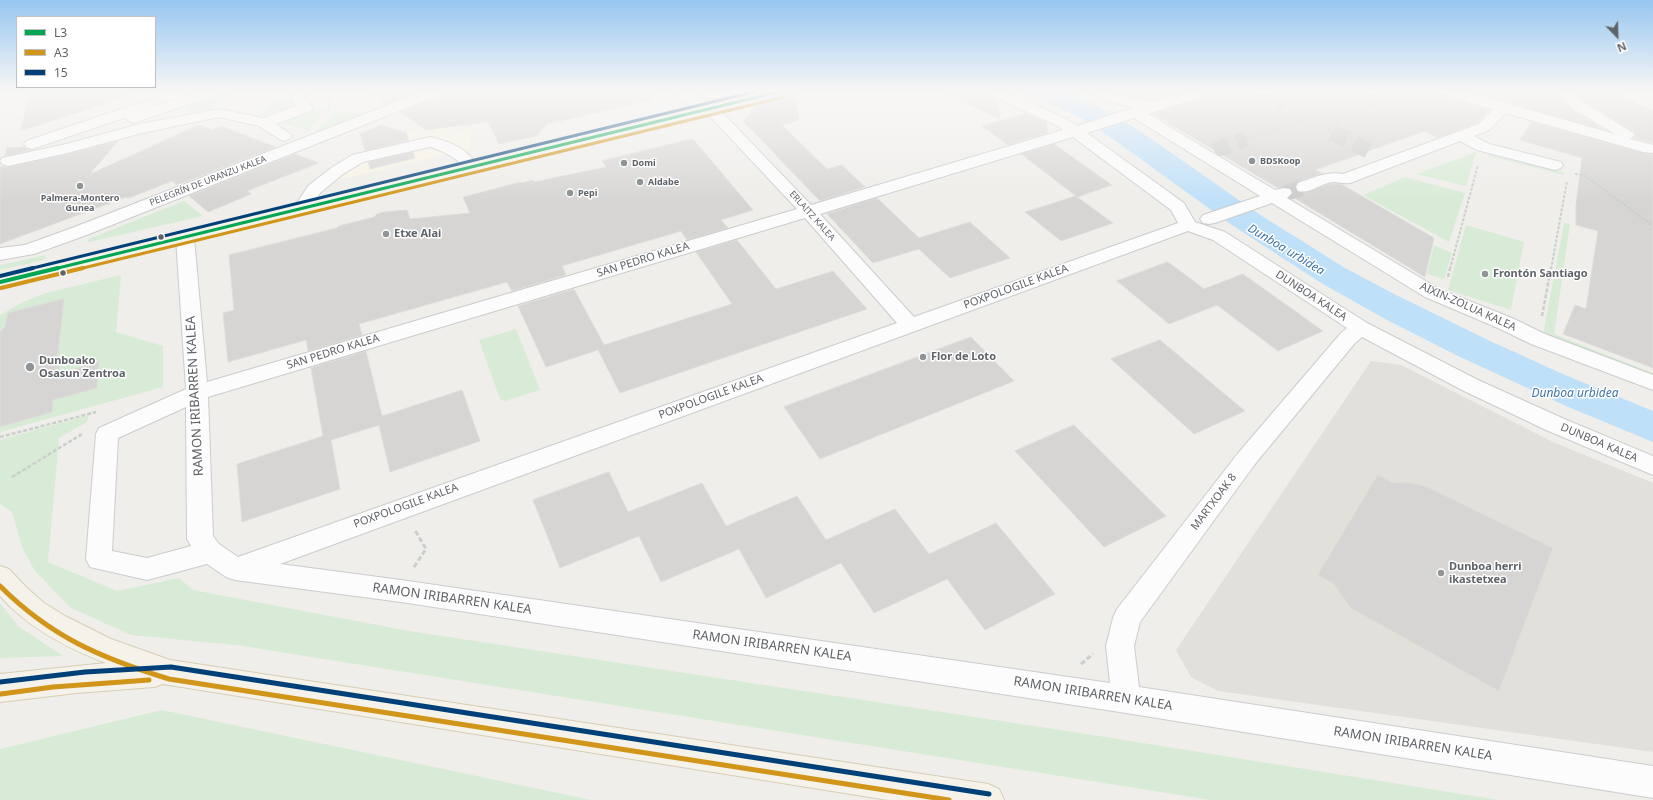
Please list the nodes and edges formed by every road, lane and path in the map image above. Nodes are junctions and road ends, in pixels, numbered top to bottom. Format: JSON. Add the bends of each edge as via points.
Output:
{"nodes":[{"id":1,"x":60,"y":128,"type":"edge"},
{"id":2,"x":79,"y":128,"type":"edge"},
{"id":3,"x":96,"y":128,"type":"edge"},
{"id":4,"x":143,"y":128,"type":"edge"},
{"id":5,"x":272,"y":128,"type":"edge"},
{"id":6,"x":341,"y":128,"type":"edge"},
{"id":7,"x":632,"y":128,"type":"edge"},
{"id":8,"x":729,"y":128,"type":"edge"},
{"id":9,"x":1157,"y":128,"type":"edge"},
{"id":10,"x":1279,"y":128,"type":"edge"},
{"id":11,"x":1326,"y":128,"type":"edge"},
{"id":12,"x":1481,"y":128,"type":"edge"},
{"id":13,"x":1575,"y":128,"type":"edge"},
{"id":14,"x":1615,"y":128,"type":"edge"},
{"id":15,"x":1082,"y":129,"type":"joint"},
{"id":16,"x":1333,"y":132,"type":"tunnel mouth"},
{"id":17,"x":1461,"y":136,"type":"junction"},
{"id":18,"x":1246,"y":139,"type":"tunnel mouth"},
{"id":19,"x":32,"y":144,"type":"junction"},
{"id":20,"x":1483,"y":147,"type":"junction"},
{"id":21,"x":449,"y":148,"type":"junction"},
{"id":22,"x":1651,"y":150,"type":"edge"},
{"id":23,"x":2,"y":158,"type":"edge"},
{"id":24,"x":1555,"y":165,"type":"dead end"},
{"id":25,"x":471,"y":168,"type":"junction"},
{"id":26,"x":1574,"y":174,"type":"dead end"},
{"id":27,"x":1567,"y":181,"type":"dead end"},
{"id":28,"x":324,"y":182,"type":"junction"},
{"id":29,"x":1304,"y":187,"type":"tunnel mouth"},
{"id":30,"x":1280,"y":195,"type":"junction"},
{"id":31,"x":302,"y":209,"type":"junction"},
{"id":32,"x":808,"y":211,"type":"junction"},
{"id":33,"x":1209,"y":219,"type":"dead end"},
{"id":34,"x":1188,"y":225,"type":"junction"},
{"id":35,"x":1653,"y":226,"type":"edge"},
{"id":36,"x":185,"y":238,"type":"junction"},
{"id":37,"x":0,"y":246,"type":"edge"},
{"id":38,"x":0,"y":254,"type":"edge"},
{"id":39,"x":0,"y":282,"type":"edge"},
{"id":40,"x":1432,"y":293,"type":"junction"},
{"id":41,"x":910,"y":325,"type":"junction"},
{"id":42,"x":1360,"y":328,"type":"junction"},
{"id":43,"x":1538,"y":339,"type":"junction"},
{"id":44,"x":1653,"y":384,"type":"edge"},
{"id":45,"x":197,"y":393,"type":"junction"},
{"id":46,"x":99,"y":411,"type":"dead end"},
{"id":47,"x":0,"y":437,"type":"edge"},
{"id":48,"x":1653,"y":466,"type":"edge"},
{"id":49,"x":411,"y":523,"type":"dead end"},
{"id":50,"x":210,"y":552,"type":"junction"},
{"id":51,"x":235,"y":569,"type":"junction"},
{"id":52,"x":412,"y":572,"type":"dead end"},
{"id":53,"x":0,"y":576,"type":"edge"},
{"id":54,"x":170,"y":673,"type":"junction"},
{"id":55,"x":0,"y":688,"type":"edge"},
{"id":56,"x":1126,"y":699,"type":"junction"},
{"id":57,"x":1653,"y":782,"type":"edge"},
{"id":58,"x":988,"y":800,"type":"edge"}],
"edges":[{"from":1,"to":19,"type":"street","via":[[43,134]]},
{"from":2,"to":19,"type":"street"},
{"from":3,"to":23,"type":"street"},
{"from":4,"to":23,"type":"street","via":[[68,148]]},
{"from":5,"to":37,"type":"street","via":[[284,136],[223,166],[23,242]]},
{"from":6,"to":38,"type":"street","name":"PELEGRÍN DE URANZU KALEA","via":[[78,232],[28,250]]},
{"from":7,"to":25,"type":"main road"},
{"from":8,"to":32,"type":"street","name":"ERLAITZ KALEA"},
{"from":9,"to":30,"type":"street","name":"AIXIN-ZOLUA KALEA","via":[[1209,152]]},
{"from":10,"to":18,"type":"path"},
{"from":11,"to":16,"type":"path"},
{"from":12,"to":17,"type":"street"},
{"from":13,"to":22,"type":"street"},
{"from":14,"to":22,"type":"street"},
{"from":15,"to":32,"type":"street","name":"SAN PEDRO KALEA"},
{"from":15,"to":34,"type":"street","via":[[1178,207]]},
{"from":17,"to":20,"type":"street"},
{"from":17,"to":29,"type":"street","via":[[1344,179],[1332,177]]},
{"from":19,"to":23,"type":"street"},
{"from":20,"to":24,"type":"street"},
{"from":20,"to":40,"type":"path","via":[[1449,274],[1442,290]]},
{"from":21,"to":25,"type":"street","via":[[461,155]]},
{"from":21,"to":28,"type":"street"},
{"from":21,"to":28,"type":"street","via":[[337,171]]},
{"from":25,"to":31,"type":"main road"},
{"from":26,"to":35,"type":"path","via":[[1584,175]]},
{"from":27,"to":43,"type":"path"},
{"from":28,"to":31,"type":"street","via":[[314,190]]},
{"from":30,"to":33,"type":"street"},
{"from":30,"to":40,"type":"street","name":"AIXIN-ZOLUA KALEA"},
{"from":31,"to":36,"type":"main road"},
{"from":32,"to":41,"type":"street","name":"ERLAITZ KALEA"},
{"from":32,"to":45,"type":"street","name":"SAN PEDRO KALEA"},
{"from":34,"to":41,"type":"street","name":"POXPOLOGILE KALEA"},
{"from":34,"to":42,"type":"street","name":"DUNBOA KALEA","via":[[1219,236]]},
{"from":36,"to":39,"type":"main road"},
{"from":36,"to":45,"type":"street","name":"RAMON IRIBARREN KALEA"},
{"from":40,"to":43,"type":"street","name":"AIXIN-ZOLUA KALEA"},
{"from":41,"to":51,"type":"street","name":"POXPOLOGILE KALEA"},
{"from":42,"to":48,"type":"street","name":"DUNBOA KALEA","via":[[1477,388]]},
{"from":42,"to":56,"type":"street","name":"MARTXOAK 8","via":[[1348,338],[1247,458],[1127,618],[1120,646]]},
{"from":43,"to":44,"type":"street","name":"AIXIN-ZOLUA KALEA"},
{"from":45,"to":50,"type":"street","name":"RAMON IRIBARREN KALEA","via":[[200,538]]},
{"from":45,"to":50,"type":"street","name":"SAN PEDRO KALEA","via":[[107,434],[99,559],[147,569]]},
{"from":46,"to":47,"type":"path"},
{"from":49,"to":52,"type":"path","via":[[426,548]]},
{"from":50,"to":51,"type":"street","name":"RAMON IRIBARREN KALEA"},
{"from":51,"to":56,"type":"street","name":"RAMON IRIBARREN KALEA","via":[[401,591]]},
{"from":53,"to":54,"type":"main road","via":[[26,603],[89,644],[127,660]]},
{"from":54,"to":55,"type":"main road","via":[[112,676]]},
{"from":54,"to":58,"type":"main road"},
{"from":56,"to":57,"type":"street","name":"RAMON IRIBARREN KALEA"}]}
